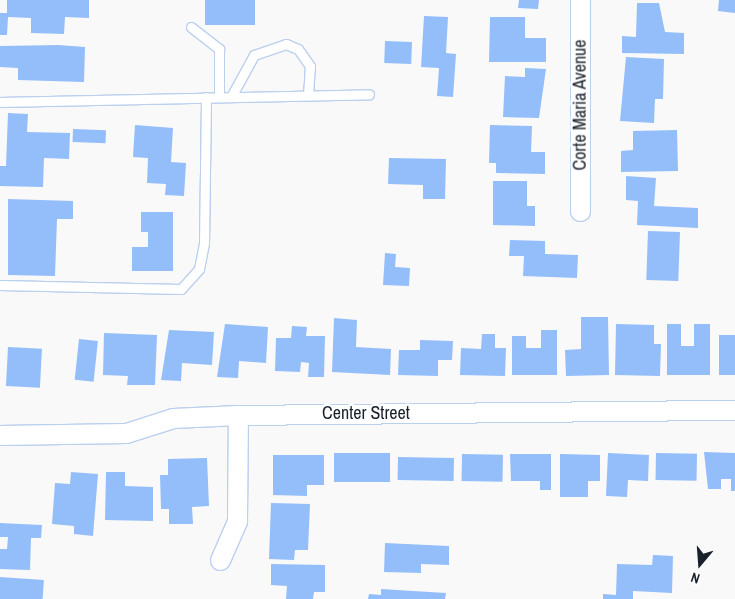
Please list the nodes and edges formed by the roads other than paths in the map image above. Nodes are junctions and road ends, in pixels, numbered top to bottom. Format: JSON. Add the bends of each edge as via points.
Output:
{"nodes":[{"id":1,"x":580,"y":0,"type":"edge"},
{"id":2,"x":191,"y":27,"type":"dead end"},
{"id":3,"x":369,"y":94,"type":"dead end"},
{"id":4,"x":308,"y":95,"type":"junction"},
{"id":5,"x":206,"y":97,"type":"junction"},
{"id":6,"x":219,"y":97,"type":"junction"},
{"id":7,"x":231,"y":97,"type":"junction"},
{"id":8,"x":0,"y":102,"type":"edge"},
{"id":9,"x":580,"y":211,"type":"dead end"},
{"id":10,"x":0,"y":285,"type":"edge"},
{"id":11,"x":735,"y":410,"type":"edge"},
{"id":12,"x":238,"y":415,"type":"junction"},
{"id":13,"x":0,"y":435,"type":"edge"},
{"id":14,"x":220,"y":560,"type":"dead end"}],
"edges":[{"from":1,"to":9,"type":"street","name":"Corte Maria Avenue"},
{"from":2,"to":6,"type":"lane","via":[[220,49]]},
{"from":3,"to":4,"type":"lane"},
{"from":4,"to":7,"type":"lane"},
{"from":4,"to":7,"type":"lane","via":[[310,66],[298,49],[286,44],[254,55]]},
{"from":5,"to":6,"type":"lane"},
{"from":5,"to":8,"type":"lane"},
{"from":5,"to":10,"type":"lane","via":[[204,243],[199,269],[181,289]]},
{"from":6,"to":7,"type":"lane"},
{"from":11,"to":12,"type":"street","name":"Center Street"},
{"from":12,"to":13,"type":"street","name":"Center Street","via":[[173,418],[126,434]]},
{"from":12,"to":14,"type":"street","via":[[237,521]]}]}
